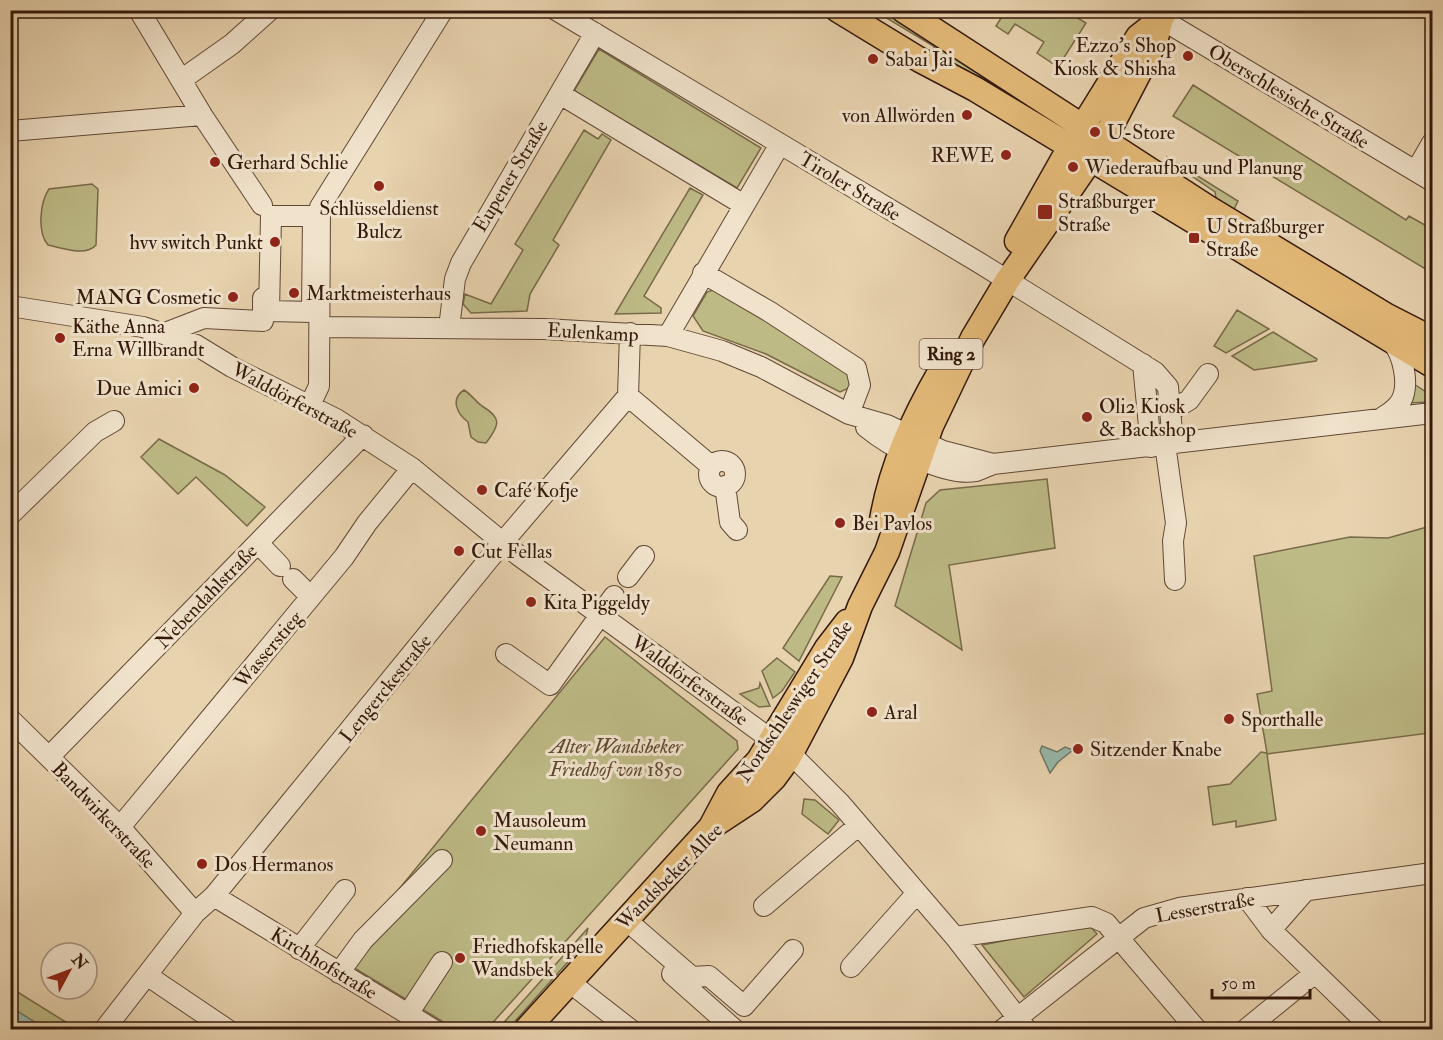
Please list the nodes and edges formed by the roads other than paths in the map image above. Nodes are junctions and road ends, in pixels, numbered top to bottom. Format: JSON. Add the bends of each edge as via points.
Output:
{"nodes":[{"id":1,"x":139,"y":10,"type":"edge"},
{"id":2,"x":270,"y":10,"type":"edge"},
{"id":3,"x":442,"y":10,"type":"edge"},
{"id":4,"x":556,"y":10,"type":"edge"},
{"id":5,"x":838,"y":10,"type":"edge"},
{"id":6,"x":903,"y":10,"type":"edge"},
{"id":7,"x":1158,"y":14,"type":"edge"},
{"id":8,"x":595,"y":33,"type":"junction"},
{"id":9,"x":181,"y":80,"type":"junction"},
{"id":10,"x":560,"y":94,"type":"junction"},
{"id":11,"x":202,"y":115,"type":"junction"},
{"id":12,"x":1083,"y":126,"type":"junction"},
{"id":13,"x":10,"y":131,"type":"edge"},
{"id":14,"x":1432,"y":143,"type":"edge"},
{"id":15,"x":780,"y":144,"type":"junction"},
{"id":16,"x":1070,"y":147,"type":"junction"},
{"id":17,"x":1097,"y":150,"type":"junction"},
{"id":18,"x":1424,"y":176,"type":"edge"},
{"id":19,"x":262,"y":205,"type":"junction"},
{"id":20,"x":744,"y":205,"type":"junction"},
{"id":21,"x":321,"y":207,"type":"junction"},
{"id":22,"x":703,"y":273,"type":"junction"},
{"id":23,"x":1003,"y":278,"type":"junction"},
{"id":24,"x":10,"y":306,"type":"edge"},
{"id":25,"x":266,"y":316,"type":"junction"},
{"id":26,"x":320,"y":327,"type":"junction"},
{"id":27,"x":449,"y":328,"type":"junction"},
{"id":28,"x":165,"y":333,"type":"junction"},
{"id":29,"x":630,"y":333,"type":"junction"},
{"id":30,"x":668,"y":336,"type":"junction"},
{"id":31,"x":1432,"y":339,"type":"edge"},
{"id":32,"x":1391,"y":340,"type":"junction"},
{"id":33,"x":1143,"y":364,"type":"junction"},
{"id":34,"x":1432,"y":365,"type":"edge"},
{"id":35,"x":1208,"y":375,"type":"dead end"},
{"id":36,"x":628,"y":396,"type":"junction"},
{"id":37,"x":310,"y":405,"type":"junction"},
{"id":38,"x":1170,"y":411,"type":"junction"},
{"id":39,"x":1432,"y":413,"type":"edge"},
{"id":40,"x":849,"y":414,"type":"junction"},
{"id":41,"x":1383,"y":417,"type":"junction"},
{"id":42,"x":114,"y":421,"type":"dead end"},
{"id":43,"x":363,"y":435,"type":"junction"},
{"id":44,"x":1163,"y":445,"type":"junction"},
{"id":45,"x":913,"y":446,"type":"junction"},
{"id":46,"x":412,"y":468,"type":"junction"},
{"id":47,"x":10,"y":515,"type":"edge"},
{"id":48,"x":737,"y":530,"type":"dead end"},
{"id":49,"x":503,"y":542,"type":"junction"},
{"id":50,"x":258,"y":543,"type":"junction"},
{"id":51,"x":644,"y":556,"type":"dead end"},
{"id":52,"x":628,"y":577,"type":"dead end"},
{"id":53,"x":1175,"y":580,"type":"dead end"},
{"id":54,"x":614,"y":596,"type":"dead end"},
{"id":55,"x":311,"y":597,"type":"junction"},
{"id":56,"x":860,"y":606,"type":"junction"},
{"id":57,"x":600,"y":615,"type":"junction"},
{"id":58,"x":506,"y":654,"type":"dead end"},
{"id":59,"x":10,"y":719,"type":"edge"},
{"id":60,"x":772,"y":739,"type":"junction"},
{"id":61,"x":791,"y":754,"type":"junction"},
{"id":62,"x":49,"y":757,"type":"junction"},
{"id":63,"x":860,"y":825,"type":"junction"},
{"id":64,"x":120,"y":827,"type":"junction"},
{"id":65,"x":711,"y":827,"type":"junction"},
{"id":66,"x":442,"y":860,"type":"dead end"},
{"id":67,"x":1432,"y":873,"type":"edge"},
{"id":68,"x":345,"y":890,"type":"dead end"},
{"id":69,"x":1306,"y":890,"type":"junction"},
{"id":70,"x":917,"y":893,"type":"junction"},
{"id":71,"x":214,"y":896,"type":"junction"},
{"id":72,"x":1247,"y":898,"type":"junction"},
{"id":73,"x":764,"y":906,"type":"dead end"},
{"id":74,"x":195,"y":913,"type":"junction"},
{"id":75,"x":622,"y":922,"type":"junction"},
{"id":76,"x":1271,"y":930,"type":"junction"},
{"id":77,"x":955,"y":936,"type":"junction"},
{"id":78,"x":1118,"y":938,"type":"junction"},
{"id":79,"x":299,"y":949,"type":"junction"},
{"id":80,"x":793,"y":950,"type":"dead end"},
{"id":81,"x":442,"y":962,"type":"dead end"},
{"id":82,"x":851,"y":967,"type":"dead end"},
{"id":83,"x":339,"y":973,"type":"junction"},
{"id":84,"x":1316,"y":973,"type":"junction"},
{"id":85,"x":148,"y":976,"type":"junction"},
{"id":86,"x":568,"y":981,"type":"junction"},
{"id":87,"x":408,"y":1014,"type":"junction"},
{"id":88,"x":1023,"y":1024,"type":"edge"},
{"id":89,"x":104,"y":1029,"type":"edge"},
{"id":90,"x":228,"y":1029,"type":"edge"},
{"id":91,"x":434,"y":1029,"type":"edge"},
{"id":92,"x":526,"y":1029,"type":"edge"},
{"id":93,"x":631,"y":1029,"type":"edge"},
{"id":94,"x":735,"y":1029,"type":"edge"},
{"id":95,"x":1002,"y":1029,"type":"edge"},
{"id":96,"x":1197,"y":1029,"type":"edge"},
{"id":97,"x":1245,"y":1029,"type":"edge"},
{"id":98,"x":1374,"y":1029,"type":"edge"}],
"edges":[{"from":1,"to":9,"type":"street"},
{"from":2,"to":9,"type":"street","via":[[232,45]]},
{"from":3,"to":21,"type":"street"},
{"from":4,"to":8,"type":"street","name":"Tiroler Straße"},
{"from":5,"to":16,"type":"main road"},
{"from":6,"to":12,"type":"main road"},
{"from":7,"to":12,"type":"main road","name":"Nordschleswiger Straße","number":"Ring 2","via":[[1138,37]]},
{"from":7,"to":17,"type":"main road","name":"Nordschleswiger Straße","number":"Ring 2","via":[[1155,42]]},
{"from":7,"to":18,"type":"street","name":"Oberschlesische Straße"},
{"from":8,"to":10,"type":"street","name":"Eupener Straße"},
{"from":8,"to":15,"type":"street","name":"Tiroler Straße"},
{"from":9,"to":11,"type":"street"},
{"from":10,"to":20,"type":"street"},
{"from":10,"to":27,"type":"street","name":"Eupener Straße","via":[[461,263]]},
{"from":11,"to":13,"type":"street"},
{"from":11,"to":19,"type":"street"},
{"from":12,"to":16,"type":"main road","name":"Nordschleswiger Straße","number":"Ring 2"},
{"from":12,"to":17,"type":"main road"},
{"from":14,"to":18,"type":"street"},
{"from":15,"to":20,"type":"street"},
{"from":15,"to":23,"type":"street","name":"Tiroler Straße"},
{"from":16,"to":17,"type":"main road"},
{"from":16,"to":23,"type":"main road","name":"Nordschleswiger Straße","number":"Ring 2"},
{"from":17,"to":23,"type":"main road","name":"Nordschleswiger Straße","number":"Ring 2"},
{"from":17,"to":31,"type":"main road","via":[[1220,215]]},
{"from":17,"to":32,"type":"main road"},
{"from":19,"to":21,"type":"street"},
{"from":19,"to":25,"type":"street"},
{"from":20,"to":22,"type":"street"},
{"from":21,"to":26,"type":"street"},
{"from":22,"to":30,"type":"street"},
{"from":22,"to":40,"type":"street","via":[[856,368],[860,385]]},
{"from":23,"to":33,"type":"street","name":"Tiroler Straße"},
{"from":23,"to":45,"type":"main road","name":"Nordschleswiger Straße","number":"Ring 2","via":[[921,406]]},
{"from":24,"to":28,"type":"street","name":"Walddörferstraße"},
{"from":25,"to":25,"type":"street","via":[[312,312],[312,216],[271,216]]},
{"from":25,"to":28,"type":"street","via":[[204,318]]},
{"from":26,"to":27,"type":"street","name":"Eulenkamp"},
{"from":26,"to":37,"type":"street","via":[[319,386]]},
{"from":27,"to":29,"type":"street","name":"Eulenkamp"},
{"from":28,"to":37,"type":"street","name":"Walddörferstraße","via":[[196,345]]},
{"from":29,"to":30,"type":"street","name":"Eulenkamp"},
{"from":29,"to":36,"type":"street"},
{"from":30,"to":40,"type":"street","name":"Eulenkamp","via":[[761,367]]},
{"from":32,"to":34,"type":"main road"},
{"from":32,"to":41,"type":"street","via":[[1399,352],[1404,388],[1400,403]]},
{"from":33,"to":38,"type":"street","name":"Tiroler Straße","via":[[1166,382]]},
{"from":33,"to":44,"type":"street"},
{"from":35,"to":38,"type":"street","via":[[1189,400]]},
{"from":36,"to":48,"type":"street","via":[[711,466],[711,481],[725,486],[730,522]]},
{"from":36,"to":49,"type":"street","name":"Lengerckestraße"},
{"from":37,"to":43,"type":"street","name":"Walddörferstraße"},
{"from":38,"to":44,"type":"street","name":"Tiroler Straße"},
{"from":39,"to":41,"type":"street","name":"Eulenkamp"},
{"from":40,"to":45,"type":"street","name":"Eulenkamp","via":[[872,432]]},
{"from":41,"to":44,"type":"street","name":"Eulenkamp"},
{"from":42,"to":47,"type":"street","via":[[95,432]]},
{"from":43,"to":46,"type":"street","name":"Walddörferstraße"},
{"from":43,"to":50,"type":"street","name":"Nebendahlstraße"},
{"from":44,"to":45,"type":"street","name":"Eulenkamp","via":[[993,464],[975,471],[949,469]]},
{"from":44,"to":53,"type":"street","via":[[1176,523]]},
{"from":45,"to":56,"type":"main road","name":"Nordschleswiger Straße","number":"Ring 2","via":[[883,515],[872,579]]},
{"from":46,"to":49,"type":"street","name":"Walddörferstraße"},
{"from":46,"to":55,"type":"street","name":"Wasserstieg"},
{"from":49,"to":57,"type":"street","name":"Walddörferstraße"},
{"from":49,"to":71,"type":"street","name":"Lengerckestraße"},
{"from":50,"to":55,"type":"street"},
{"from":50,"to":62,"type":"street","name":"Nebendahlstraße"},
{"from":51,"to":52,"type":"street"},
{"from":54,"to":57,"type":"street"},
{"from":55,"to":64,"type":"street","name":"Wasserstieg"},
{"from":56,"to":60,"type":"main road","name":"Nordschleswiger Straße","number":"Ring 2","via":[[826,648]]},
{"from":56,"to":61,"type":"main road","name":"Nordschleswiger Straße","number":"Ring 2","via":[[841,658]]},
{"from":57,"to":58,"type":"street","via":[[550,685]]},
{"from":57,"to":60,"type":"street","name":"Walddörferstraße"},
{"from":59,"to":62,"type":"street","name":"Bandwirkerstraße"},
{"from":60,"to":61,"type":"street","name":"Walddörferstraße"},
{"from":60,"to":65,"type":"main road","name":"Nordschleswiger Straße","number":"Ring 2","via":[[729,793]]},
{"from":61,"to":63,"type":"street","name":"Walddörferstraße"},
{"from":61,"to":65,"type":"main road","name":"Wandsbeker Allee","number":"Ring 2","via":[[752,800]]},
{"from":62,"to":64,"type":"street","name":"Bandwirkerstraße"},
{"from":63,"to":70,"type":"street","name":"Walddörferstraße"},
{"from":63,"to":73,"type":"street"},
{"from":64,"to":74,"type":"street","name":"Bandwirkerstraße"},
{"from":65,"to":75,"type":"main road","name":"Wandsbeker Allee","number":"Ring 2"},
{"from":66,"to":83,"type":"street","via":[[363,940]]},
{"from":67,"to":69,"type":"street","name":"Lesserstraße"},
{"from":68,"to":79,"type":"street"},
{"from":69,"to":72,"type":"street","name":"Lesserstraße"},
{"from":69,"to":76,"type":"street"},
{"from":70,"to":77,"type":"street","name":"Walddörferstraße"},
{"from":70,"to":82,"type":"street"},
{"from":71,"to":74,"type":"street","name":"Lengerckestraße"},
{"from":71,"to":79,"type":"street","name":"Kirchhofstraße"},
{"from":72,"to":76,"type":"street"},
{"from":72,"to":78,"type":"street","name":"Lesserstraße","via":[[1153,915]]},
{"from":74,"to":85,"type":"street","name":"Lengerckestraße"},
{"from":75,"to":80,"type":"street","via":[[692,977],[710,976],[744,1006]]},
{"from":75,"to":86,"type":"main road","name":"Wandsbeker Allee","number":"Ring 2"},
{"from":75,"to":94,"type":"street"},
{"from":76,"to":84,"type":"street"},
{"from":77,"to":78,"type":"street","via":[[1092,917],[1106,923]]},
{"from":77,"to":88,"type":"street","name":"Walddörferstraße"},
{"from":78,"to":88,"type":"street","name":"Lesserstraße"},
{"from":78,"to":96,"type":"street"},
{"from":79,"to":83,"type":"street","name":"Kirchhofstraße"},
{"from":81,"to":87,"type":"street"},
{"from":83,"to":87,"type":"street","name":"Kirchhofstraße"},
{"from":84,"to":97,"type":"street"},
{"from":84,"to":98,"type":"street"},
{"from":85,"to":89,"type":"street","name":"Lengerckestraße"},
{"from":85,"to":90,"type":"street"},
{"from":86,"to":92,"type":"main road","name":"Wandsbeker Allee","number":"Ring 2"},
{"from":86,"to":93,"type":"street"},
{"from":87,"to":91,"type":"street","name":"Kirchhofstraße"},
{"from":88,"to":95,"type":"street","name":"Lesserstraße"}]}
